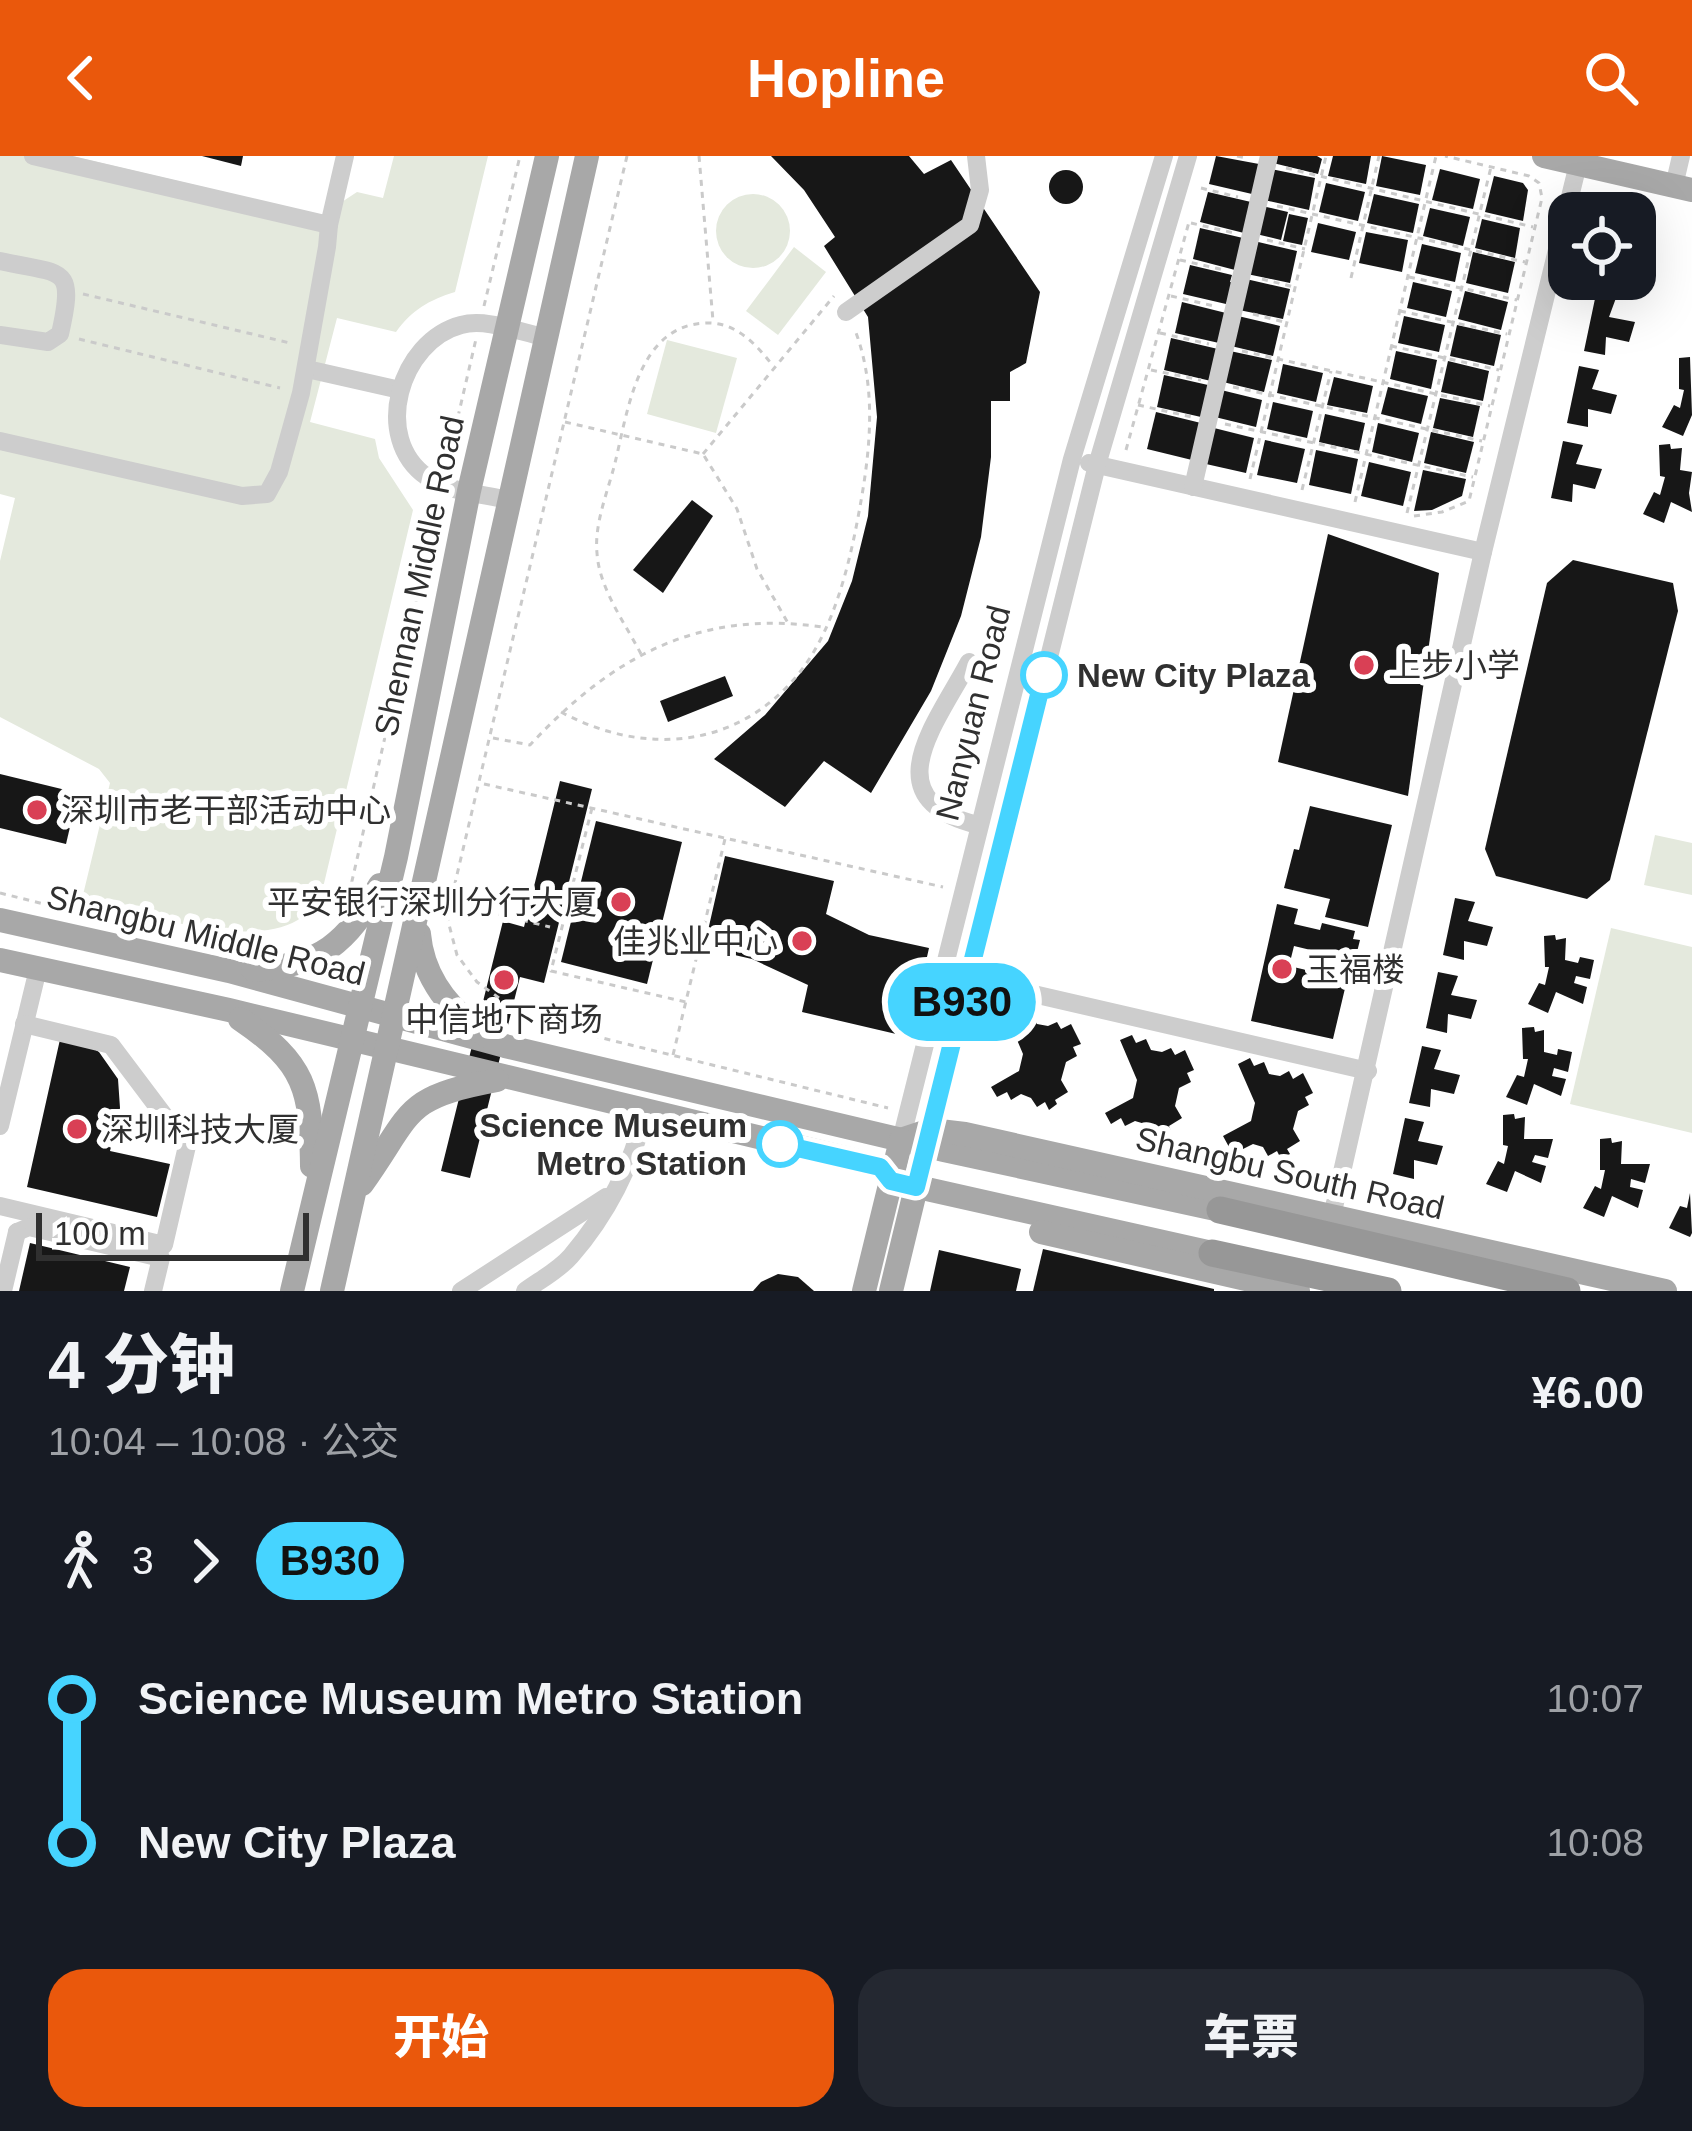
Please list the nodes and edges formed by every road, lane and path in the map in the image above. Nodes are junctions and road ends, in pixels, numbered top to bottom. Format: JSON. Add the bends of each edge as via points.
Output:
{"nodes":[{"id":1,"x":33,"y":156,"type":"edge"},
{"id":2,"x":345,"y":156,"type":"edge"},
{"id":3,"x":520,"y":156,"type":"edge"},
{"id":4,"x":547,"y":156,"type":"edge"},
{"id":5,"x":587,"y":156,"type":"edge"},
{"id":6,"x":627,"y":156,"type":"edge"},
{"id":7,"x":699,"y":156,"type":"edge"},
{"id":8,"x":976,"y":156,"type":"edge"},
{"id":9,"x":1164,"y":156,"type":"edge"},
{"id":10,"x":1188,"y":156,"type":"edge"},
{"id":11,"x":1237,"y":156,"type":"edge"},
{"id":12,"x":1326,"y":156,"type":"edge"},
{"id":13,"x":1378,"y":156,"type":"edge"},
{"id":14,"x":1436,"y":156,"type":"edge"},
{"id":15,"x":1445,"y":156,"type":"edge"},
{"id":16,"x":1544,"y":156,"type":"edge"},
{"id":17,"x":1681,"y":156,"type":"edge"},
{"id":18,"x":1268,"y":160,"type":"edge"},
{"id":19,"x":1579,"y":160,"type":"edge"},
{"id":20,"x":1491,"y":167,"type":"junction"},
{"id":21,"x":1203,"y":172,"type":"dead end"},
{"id":22,"x":1321,"y":176,"type":"junction"},
{"id":23,"x":1371,"y":188,"type":"junction"},
{"id":24,"x":1683,"y":188,"type":"edge"},
{"id":25,"x":1259,"y":201,"type":"junction"},
{"id":26,"x":1426,"y":202,"type":"junction"},
{"id":27,"x":1313,"y":214,"type":"junction"},
{"id":28,"x":1479,"y":214,"type":"junction"},
{"id":29,"x":1189,"y":223,"type":"dead end"},
{"id":30,"x":329,"y":225,"type":"junction"},
{"id":31,"x":1363,"y":225,"type":"junction"},
{"id":32,"x":1534,"y":228,"type":"junction"},
{"id":33,"x":1417,"y":237,"type":"junction"},
{"id":34,"x":1471,"y":249,"type":"junction"},
{"id":35,"x":0,"y":261,"type":"edge"},
{"id":36,"x":1527,"y":262,"type":"junction"},
{"id":37,"x":1408,"y":276,"type":"junction"},
{"id":38,"x":1351,"y":278,"type":"dead end"},
{"id":39,"x":1461,"y":288,"type":"junction"},
{"id":40,"x":70,"y":291,"type":"junction"},
{"id":41,"x":1517,"y":300,"type":"junction"},
{"id":42,"x":483,"y":310,"type":"dead end"},
{"id":43,"x":1400,"y":310,"type":"junction"},
{"id":44,"x":846,"y":312,"type":"junction"},
{"id":45,"x":713,"y":322,"type":"junction"},
{"id":46,"x":1452,"y":322,"type":"junction"},
{"id":47,"x":507,"y":329,"type":"junction"},
{"id":48,"x":1158,"y":332,"type":"junction"},
{"id":49,"x":60,"y":334,"type":"junction"},
{"id":50,"x":1509,"y":334,"type":"junction"},
{"id":51,"x":0,"y":335,"type":"edge"},
{"id":52,"x":544,"y":337,"type":"junction"},
{"id":53,"x":477,"y":338,"type":"dead end"},
{"id":54,"x":1391,"y":346,"type":"junction"},
{"id":55,"x":1225,"y":347,"type":"junction"},
{"id":56,"x":312,"y":348,"type":"junction"},
{"id":57,"x":1444,"y":357,"type":"junction"},
{"id":58,"x":1279,"y":359,"type":"junction"},
{"id":59,"x":773,"y":366,"type":"junction"},
{"id":60,"x":307,"y":369,"type":"junction"},
{"id":61,"x":1148,"y":369,"type":"junction"},
{"id":62,"x":1501,"y":370,"type":"junction"},
{"id":63,"x":1330,"y":371,"type":"junction"},
{"id":64,"x":1382,"y":382,"type":"junction"},
{"id":65,"x":1217,"y":384,"type":"junction"},
{"id":66,"x":400,"y":391,"type":"junction"},
{"id":67,"x":302,"y":393,"type":"junction"},
{"id":68,"x":1436,"y":394,"type":"junction"},
{"id":69,"x":1270,"y":395,"type":"junction"},
{"id":70,"x":1138,"y":405,"type":"junction"},
{"id":71,"x":1322,"y":406,"type":"junction"},
{"id":72,"x":1492,"y":406,"type":"junction"},
{"id":73,"x":1374,"y":418,"type":"junction"},
{"id":74,"x":1208,"y":421,"type":"junction"},
{"id":75,"x":563,"y":422,"type":"junction"},
{"id":76,"x":1427,"y":429,"type":"junction"},
{"id":77,"x":1262,"y":432,"type":"junction"},
{"id":78,"x":622,"y":435,"type":"junction"},
{"id":79,"x":0,"y":441,"type":"edge"},
{"id":80,"x":1484,"y":442,"type":"junction"},
{"id":81,"x":1313,"y":443,"type":"junction"},
{"id":82,"x":1125,"y":451,"type":"dead end"},
{"id":83,"x":704,"y":454,"type":"junction"},
{"id":84,"x":1366,"y":454,"type":"junction"},
{"id":85,"x":1072,"y":459,"type":"junction"},
{"id":86,"x":1097,"y":465,"type":"junction"},
{"id":87,"x":1419,"y":466,"type":"junction"},
{"id":88,"x":446,"y":471,"type":"dead end"},
{"id":89,"x":1475,"y":478,"type":"junction"},
{"id":90,"x":1250,"y":480,"type":"dead end"},
{"id":91,"x":1193,"y":487,"type":"junction"},
{"id":92,"x":469,"y":491,"type":"junction"},
{"id":93,"x":1302,"y":492,"type":"dead end"},
{"id":94,"x":439,"y":498,"type":"dead end"},
{"id":95,"x":508,"y":500,"type":"junction"},
{"id":96,"x":1354,"y":503,"type":"dead end"},
{"id":97,"x":1483,"y":551,"type":"junction"},
{"id":98,"x":788,"y":623,"type":"junction"},
{"id":99,"x":825,"y":627,"type":"junction"},
{"id":100,"x":641,"y":654,"type":"junction"},
{"id":101,"x":969,"y":662,"type":"dead end"},
{"id":102,"x":561,"y":712,"type":"junction"},
{"id":103,"x":491,"y":738,"type":"junction"},
{"id":104,"x":481,"y":783,"type":"junction"},
{"id":105,"x":592,"y":806,"type":"junction"},
{"id":106,"x":978,"y":825,"type":"junction"},
{"id":107,"x":725,"y":837,"type":"junction"},
{"id":108,"x":397,"y":857,"type":"junction"},
{"id":109,"x":962,"y":891,"type":"junction"},
{"id":110,"x":0,"y":893,"type":"edge"},
{"id":111,"x":451,"y":902,"type":"junction"},
{"id":112,"x":420,"y":904,"type":"junction"},
{"id":113,"x":345,"y":906,"type":"dead end"},
{"id":114,"x":0,"y":920,"type":"edge"},
{"id":115,"x":550,"y":927,"type":"dead end"},
{"id":116,"x":149,"y":930,"type":"dead end"},
{"id":117,"x":0,"y":960,"type":"edge"},
{"id":118,"x":38,"y":969,"type":"junction"},
{"id":119,"x":229,"y":971,"type":"junction"},
{"id":120,"x":968,"y":979,"type":"junction"},
{"id":121,"x":686,"y":1002,"type":"junction"},
{"id":122,"x":358,"y":1006,"type":"junction"},
{"id":123,"x":229,"y":1010,"type":"junction"},
{"id":124,"x":395,"y":1017,"type":"junction"},
{"id":125,"x":25,"y":1024,"type":"junction"},
{"id":126,"x":351,"y":1040,"type":"junction"},
{"id":127,"x":505,"y":1046,"type":"junction"},
{"id":128,"x":388,"y":1049,"type":"junction"},
{"id":129,"x":673,"y":1055,"type":"junction"},
{"id":130,"x":1367,"y":1071,"type":"junction"},
{"id":131,"x":506,"y":1078,"type":"junction"},
{"id":132,"x":645,"y":1112,"type":"junction"},
{"id":133,"x":908,"y":1113,"type":"junction"},
{"id":134,"x":0,"y":1126,"type":"edge"},
{"id":135,"x":929,"y":1138,"type":"junction"},
{"id":136,"x":901,"y":1140,"type":"junction"},
{"id":137,"x":904,"y":1184,"type":"junction"},
{"id":138,"x":615,"y":1191,"type":"junction"},
{"id":139,"x":353,"y":1195,"type":"junction"},
{"id":140,"x":312,"y":1202,"type":"junction"},
{"id":141,"x":0,"y":1206,"type":"edge"},
{"id":142,"x":1220,"y":1210,"type":"joint"},
{"id":143,"x":1332,"y":1216,"type":"junction"},
{"id":144,"x":9,"y":1230,"type":"edge"},
{"id":145,"x":65,"y":1246,"type":"dead end"},
{"id":146,"x":1211,"y":1253,"type":"joint"},
{"id":147,"x":3,"y":1291,"type":"edge"},
{"id":148,"x":153,"y":1291,"type":"edge"},
{"id":149,"x":292,"y":1291,"type":"edge"},
{"id":150,"x":332,"y":1291,"type":"edge"},
{"id":151,"x":461,"y":1291,"type":"edge"},
{"id":152,"x":525,"y":1291,"type":"edge"},
{"id":153,"x":864,"y":1291,"type":"edge"},
{"id":154,"x":891,"y":1291,"type":"edge"},
{"id":155,"x":1298,"y":1291,"type":"edge"},
{"id":156,"x":1388,"y":1291,"type":"edge"},
{"id":157,"x":1567,"y":1291,"type":"edge"},
{"id":158,"x":1666,"y":1291,"type":"edge"}],
"edges":[{"from":1,"to":30,"type":"street"},
{"from":2,"to":30,"type":"street"},
{"from":3,"to":42,"type":"path"},
{"from":4,"to":47,"type":"main road","name":"Shennan Middle Road"},
{"from":5,"to":52,"type":"main road"},
{"from":6,"to":75,"type":"path"},
{"from":7,"to":45,"type":"path"},
{"from":8,"to":44,"type":"street","via":[[980,190],[970,224]]},
{"from":9,"to":85,"type":"street","name":"Nanyuan Road"},
{"from":10,"to":86,"type":"street","name":"Nanyuan Road"},
{"from":11,"to":18,"type":"path"},
{"from":12,"to":22,"type":"path"},
{"from":13,"to":23,"type":"path"},
{"from":14,"to":26,"type":"path"},
{"from":15,"to":20,"type":"path"},
{"from":16,"to":19,"type":"main road"},
{"from":17,"to":24,"type":"street"},
{"from":18,"to":22,"type":"path"},
{"from":18,"to":25,"type":"street"},
{"from":19,"to":24,"type":"main road"},
{"from":19,"to":97,"type":"street"},
{"from":20,"to":28,"type":"path"},
{"from":20,"to":32,"type":"path","via":[[1539,183]]},
{"from":21,"to":25,"type":"path","via":[[1199,188]]},
{"from":22,"to":23,"type":"path"},
{"from":22,"to":27,"type":"path"},
{"from":23,"to":26,"type":"path"},
{"from":23,"to":31,"type":"path"},
{"from":25,"to":27,"type":"path"},
{"from":25,"to":55,"type":"street"},
{"from":26,"to":28,"type":"path"},
{"from":26,"to":33,"type":"path"},
{"from":27,"to":31,"type":"path"},
{"from":27,"to":58,"type":"path"},
{"from":28,"to":32,"type":"path"},
{"from":28,"to":34,"type":"path"},
{"from":29,"to":48,"type":"path"},
{"from":30,"to":56,"type":"street"},
{"from":31,"to":33,"type":"path"},
{"from":31,"to":38,"type":"path"},
{"from":32,"to":36,"type":"path"},
{"from":33,"to":34,"type":"path"},
{"from":33,"to":37,"type":"path"},
{"from":34,"to":36,"type":"path"},
{"from":34,"to":39,"type":"path"},
{"from":35,"to":40,"type":"street","via":[[54,273]]},
{"from":36,"to":41,"type":"path"},
{"from":37,"to":39,"type":"path"},
{"from":37,"to":43,"type":"path"},
{"from":39,"to":41,"type":"path"},
{"from":39,"to":46,"type":"path"},
{"from":40,"to":49,"type":"street"},
{"from":40,"to":56,"type":"path"},
{"from":41,"to":50,"type":"path"},
{"from":43,"to":46,"type":"path"},
{"from":43,"to":54,"type":"path"},
{"from":44,"to":59,"type":"path","via":[[832,294]]},
{"from":44,"to":99,"type":"path","via":[[866,358],[866,474]]},
{"from":45,"to":59,"type":"path","via":[[753,341]]},
{"from":45,"to":78,"type":"path","via":[[662,337],[634,388]]},
{"from":46,"to":50,"type":"path"},
{"from":46,"to":57,"type":"path"},
{"from":47,"to":52,"type":"street"},
{"from":47,"to":66,"type":"street","via":[[471,323],[445,331],[419,352]]},
{"from":47,"to":92,"type":"main road","name":"Shennan Middle Road"},
{"from":48,"to":55,"type":"path"},
{"from":48,"to":61,"type":"path"},
{"from":49,"to":51,"type":"street","via":[[37,344]]},
{"from":49,"to":67,"type":"path"},
{"from":50,"to":62,"type":"path"},
{"from":52,"to":95,"type":"main road"},
{"from":53,"to":88,"type":"path"},
{"from":54,"to":57,"type":"path"},
{"from":54,"to":64,"type":"path"},
{"from":55,"to":58,"type":"path"},
{"from":55,"to":65,"type":"street"},
{"from":56,"to":60,"type":"street"},
{"from":57,"to":62,"type":"path"},
{"from":57,"to":68,"type":"path"},
{"from":58,"to":63,"type":"path"},
{"from":58,"to":69,"type":"path"},
{"from":59,"to":83,"type":"path"},
{"from":60,"to":66,"type":"street"},
{"from":60,"to":67,"type":"street"},
{"from":61,"to":65,"type":"path"},
{"from":61,"to":70,"type":"path"},
{"from":62,"to":72,"type":"path"},
{"from":63,"to":64,"type":"path"},
{"from":63,"to":71,"type":"path"},
{"from":64,"to":68,"type":"path"},
{"from":64,"to":73,"type":"path"},
{"from":65,"to":69,"type":"path"},
{"from":65,"to":74,"type":"street"},
{"from":66,"to":92,"type":"street","via":[[399,432],[412,461],[430,479]]},
{"from":67,"to":79,"type":"street","via":[[274,485],[256,497]]},
{"from":68,"to":72,"type":"path"},
{"from":68,"to":76,"type":"path"},
{"from":69,"to":71,"type":"path"},
{"from":69,"to":77,"type":"path"},
{"from":70,"to":74,"type":"path"},
{"from":70,"to":82,"type":"path"},
{"from":71,"to":73,"type":"path"},
{"from":71,"to":81,"type":"path"},
{"from":72,"to":80,"type":"path"},
{"from":73,"to":76,"type":"path"},
{"from":73,"to":84,"type":"path"},
{"from":74,"to":77,"type":"path"},
{"from":74,"to":91,"type":"street"},
{"from":75,"to":78,"type":"path"},
{"from":75,"to":103,"type":"path"},
{"from":76,"to":80,"type":"path"},
{"from":76,"to":87,"type":"path"},
{"from":77,"to":81,"type":"path"},
{"from":77,"to":90,"type":"path"},
{"from":78,"to":83,"type":"path"},
{"from":78,"to":100,"type":"path","via":[[596,548],[603,581]]},
{"from":80,"to":89,"type":"path"},
{"from":81,"to":84,"type":"path"},
{"from":81,"to":93,"type":"path"},
{"from":83,"to":98,"type":"path"},
{"from":84,"to":87,"type":"path"},
{"from":84,"to":96,"type":"path"},
{"from":85,"to":86,"type":"street"},
{"from":85,"to":106,"type":"street","name":"Nanyuan Road"},
{"from":86,"to":91,"type":"street"},
{"from":86,"to":120,"type":"street","name":"Nanyuan Road"},
{"from":87,"to":89,"type":"path"},
{"from":87,"to":89,"type":"path","via":[[1407,515],[1469,501]]},
{"from":91,"to":97,"type":"street"},
{"from":92,"to":95,"type":"street"},
{"from":92,"to":108,"type":"main road","name":"Shennan Middle Road"},
{"from":94,"to":113,"type":"path"},
{"from":95,"to":112,"type":"main road"},
{"from":97,"to":130,"type":"street"},
{"from":98,"to":99,"type":"path"},
{"from":98,"to":100,"type":"path","via":[[724,627]]},
{"from":99,"to":102,"type":"path","via":[[778,695],[720,729],[631,740]]},
{"from":100,"to":102,"type":"path"},
{"from":101,"to":106,"type":"street","via":[[925,745],[920,778],[929,804]]},
{"from":102,"to":103,"type":"path","via":[[530,745]]},
{"from":103,"to":104,"type":"path"},
{"from":104,"to":105,"type":"path"},
{"from":104,"to":111,"type":"path"},
{"from":105,"to":107,"type":"path"},
{"from":105,"to":121,"type":"path","via":[[551,971]]},
{"from":106,"to":109,"type":"street","name":"Nanyuan Road"},
{"from":107,"to":109,"type":"path"},
{"from":107,"to":121,"type":"path"},
{"from":108,"to":119,"type":"main road","via":[[367,908],[320,956],[298,966]]},
{"from":108,"to":122,"type":"main road","name":"Shennan Middle Road"},
{"from":109,"to":133,"type":"street","name":"Nanyuan Road"},
{"from":110,"to":116,"type":"path"},
{"from":111,"to":115,"type":"path"},
{"from":111,"to":129,"type":"path","via":[[457,955],[477,982],[517,1010]]},
{"from":112,"to":124,"type":"main road"},
{"from":112,"to":127,"type":"main road","via":[[419,941],[433,980],[462,1017]]},
{"from":114,"to":119,"type":"main road","name":"Shangbu Middle Road"},
{"from":117,"to":118,"type":"main road","name":"Shangbu Middle Road"},
{"from":118,"to":123,"type":"main road","name":"Shangbu Middle Road"},
{"from":118,"to":125,"type":"street"},
{"from":119,"to":122,"type":"main road","name":"Shangbu Middle Road"},
{"from":120,"to":130,"type":"street"},
{"from":120,"to":135,"type":"street","name":"Nanyuan Road"},
{"from":121,"to":129,"type":"path"},
{"from":122,"to":124,"type":"main road","name":"Shangbu Middle Road"},
{"from":122,"to":126,"type":"main road","name":"Shennan Middle Road"},
{"from":123,"to":126,"type":"main road","name":"Shangbu Middle Road"},
{"from":123,"to":140,"type":"main road","via":[[272,1042],[304,1084]]},
{"from":124,"to":127,"type":"main road","name":"Shangbu South Road"},
{"from":124,"to":128,"type":"main road"},
{"from":125,"to":134,"type":"street"},
{"from":125,"to":141,"type":"street","via":[[111,1045],[187,1146],[164,1245]]},
{"from":126,"to":128,"type":"main road","name":"Shangbu Middle Road"},
{"from":126,"to":140,"type":"main road","name":"Shennan Middle Road"},
{"from":127,"to":136,"type":"main road","name":"Shangbu South Road"},
{"from":128,"to":131,"type":"main road"},
{"from":128,"to":139,"type":"main road"},
{"from":129,"to":133,"type":"path"},
{"from":130,"to":143,"type":"street"},
{"from":131,"to":132,"type":"main road"},
{"from":131,"to":139,"type":"main road","via":[[421,1103]]},
{"from":132,"to":137,"type":"main road","via":[[866,1162]]},
{"from":132,"to":138,"type":"street"},
{"from":133,"to":136,"type":"street","name":"Nanyuan Road"},
{"from":135,"to":136,"type":"main road","name":"Shangbu South Road"},
{"from":135,"to":137,"type":"main road","name":"Nanyuan Road"},
{"from":135,"to":142,"type":"main road","name":"Shangbu South Road"},
{"from":135,"to":143,"type":"main road","name":"Shangbu South Road","via":[[964,1134]]},
{"from":136,"to":137,"type":"main road","name":"Nanyuan Road"},
{"from":137,"to":146,"type":"main road"},
{"from":137,"to":153,"type":"main road","name":"Nanyuan Road"},
{"from":137,"to":154,"type":"main road","name":"Nanyuan Road"},
{"from":137,"to":155,"type":"main road","via":[[962,1214]]},
{"from":138,"to":151,"type":"street"},
{"from":138,"to":152,"type":"street","via":[[569,1259]]},
{"from":139,"to":150,"type":"main road"},
{"from":140,"to":149,"type":"main road","name":"Shennan Middle Road"},
{"from":142,"to":157,"type":"highway"},
{"from":143,"to":158,"type":"main road","name":"Shangbu South Road"},
{"from":144,"to":145,"type":"street"},
{"from":144,"to":147,"type":"street"},
{"from":144,"to":148,"type":"street","via":[[29,1227],[161,1258]]},
{"from":146,"to":156,"type":"highway"}]}
